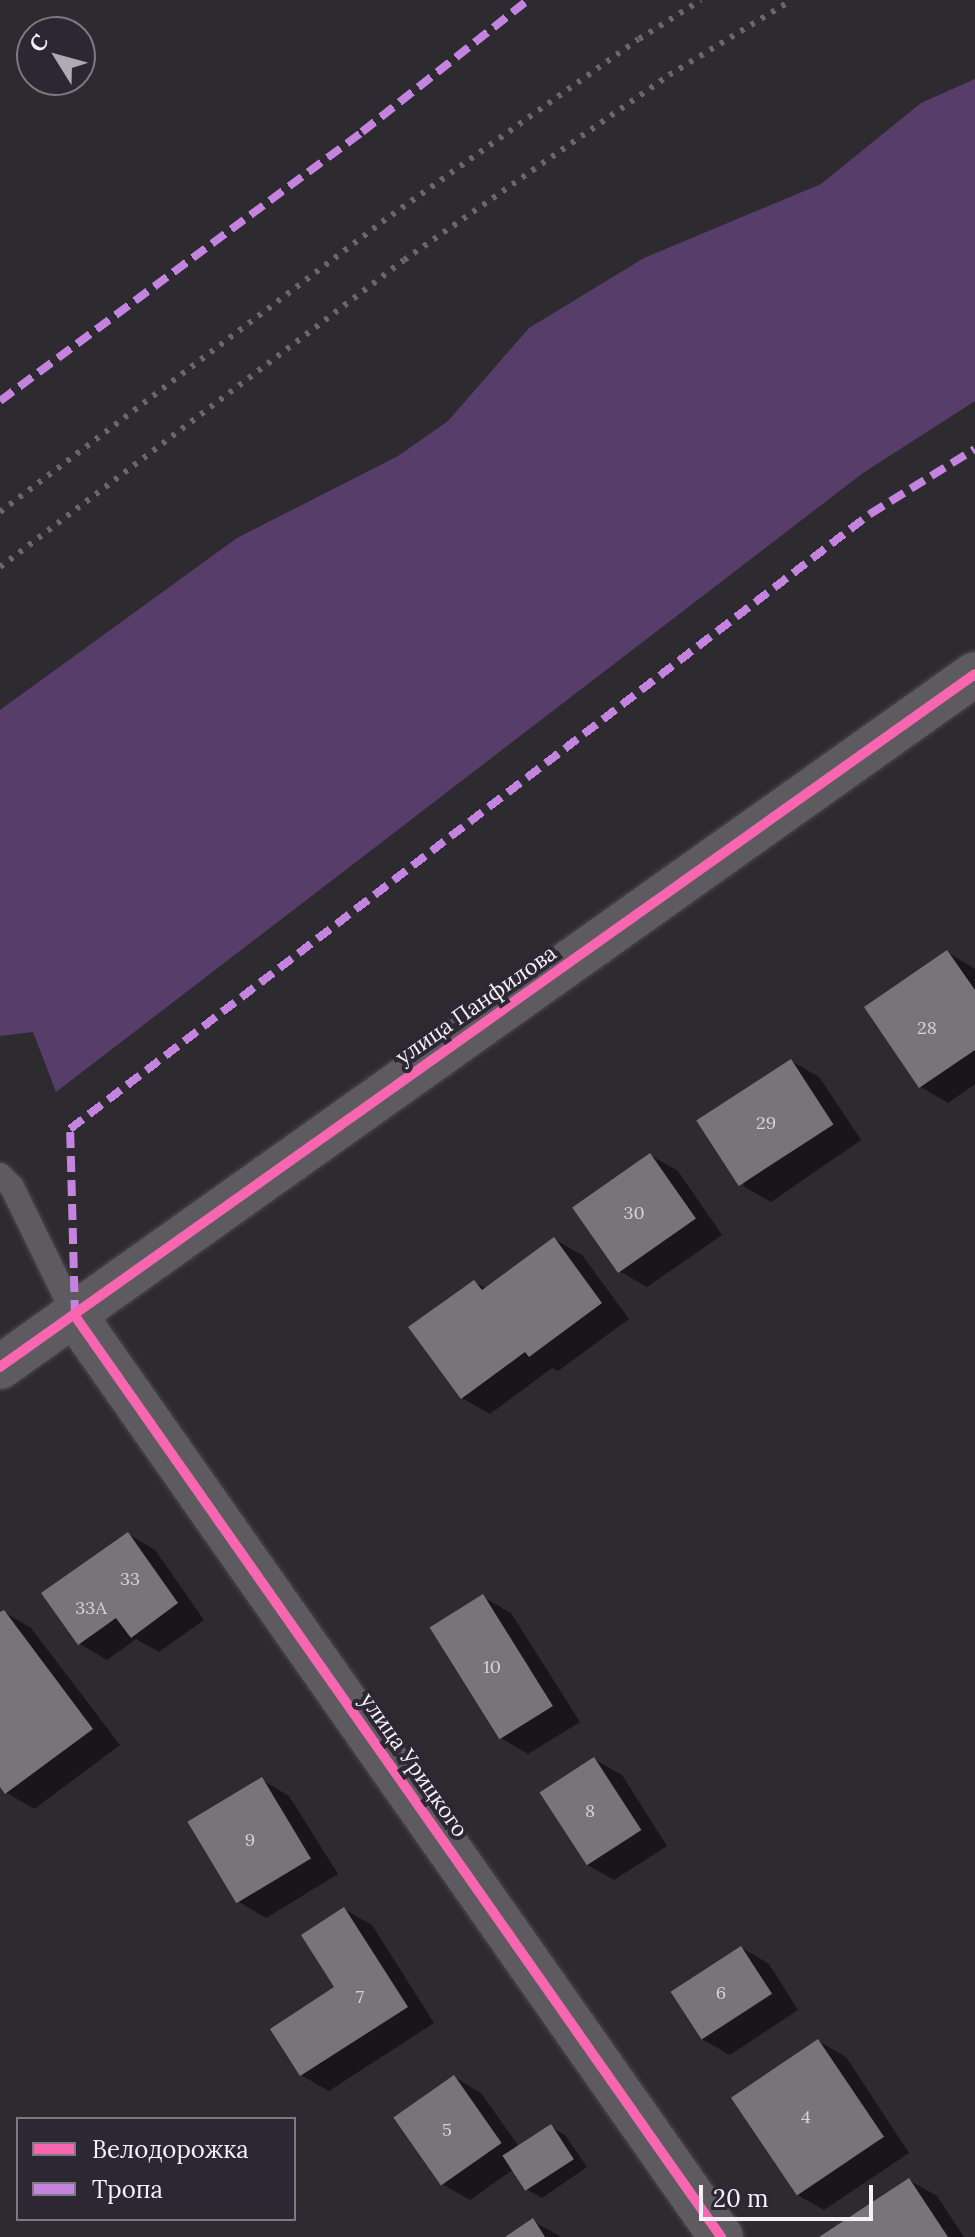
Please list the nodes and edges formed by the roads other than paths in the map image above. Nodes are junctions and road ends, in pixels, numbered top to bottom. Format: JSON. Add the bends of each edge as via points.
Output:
{"nodes":[{"id":1,"x":975,"y":674,"type":"edge"},
{"id":2,"x":0,"y":1175,"type":"edge"},
{"id":3,"x":75,"y":1316,"type":"junction"},
{"id":4,"x":0,"y":1367,"type":"edge"},
{"id":5,"x":721,"y":2237,"type":"edge"}],
"edges":[{"from":1,"to":3,"type":"street","name":"улица Панфилова"},
{"from":2,"to":3,"type":"lane","via":[[12,1187]]},
{"from":3,"to":4,"type":"street","name":"улица Панфилова"},
{"from":3,"to":5,"type":"street","name":"улица Урицкого"}]}
